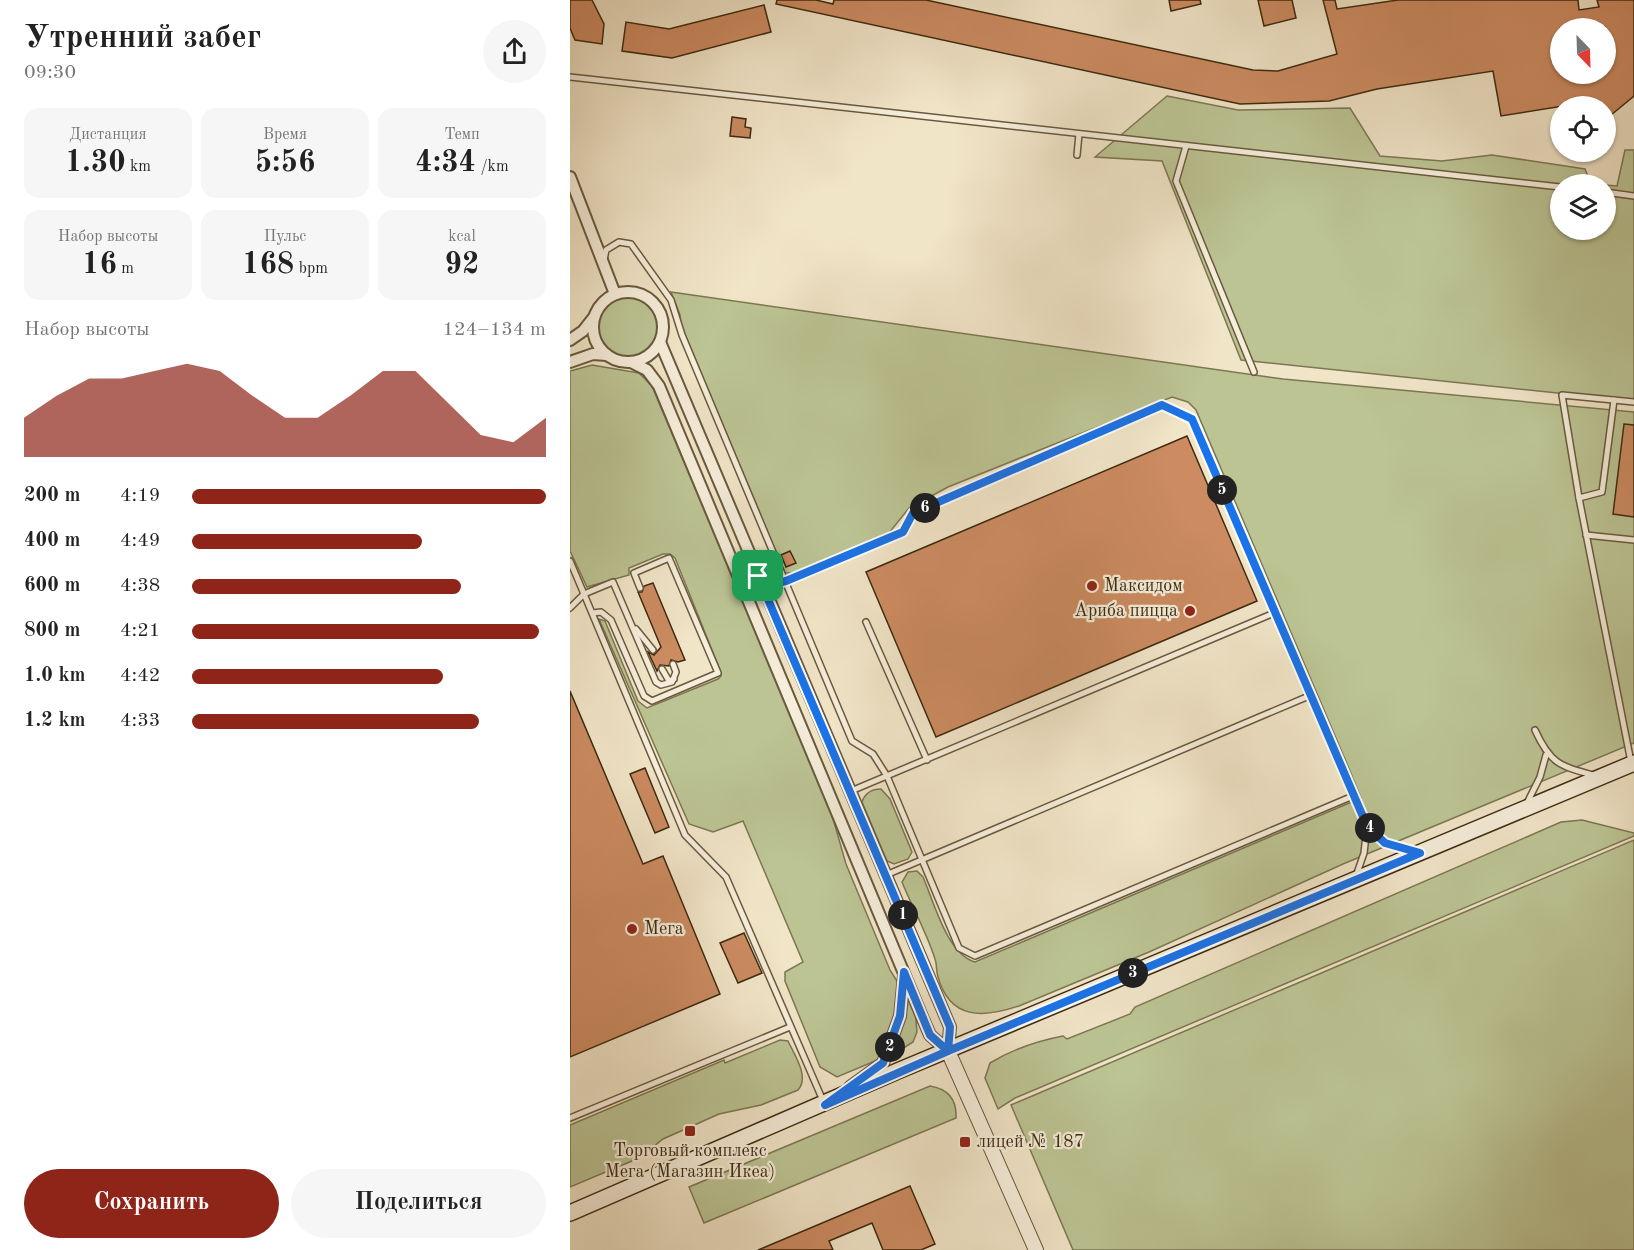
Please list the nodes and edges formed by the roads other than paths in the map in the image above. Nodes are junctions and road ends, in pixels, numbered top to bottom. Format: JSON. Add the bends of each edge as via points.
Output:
{"nodes":[{"id":1,"x":570,"y":76,"type":"edge"},
{"id":2,"x":1079,"y":134,"type":"junction"},
{"id":3,"x":1186,"y":146,"type":"junction"},
{"id":4,"x":1077,"y":155,"type":"dead end"},
{"id":5,"x":570,"y":177,"type":"edge"},
{"id":6,"x":1550,"y":187,"type":"edge"},
{"id":7,"x":1616,"y":194,"type":"edge"},
{"id":8,"x":1634,"y":196,"type":"edge"},
{"id":9,"x":603,"y":263,"type":"junction"},
{"id":10,"x":615,"y":294,"type":"junction"},
{"id":11,"x":594,"y":317,"type":"junction"},
{"id":12,"x":570,"y":340,"type":"edge"},
{"id":13,"x":660,"y":342,"type":"junction"},
{"id":14,"x":607,"y":355,"type":"junction"},
{"id":15,"x":570,"y":362,"type":"edge"},
{"id":16,"x":631,"y":362,"type":"junction"},
{"id":17,"x":1254,"y":372,"type":"dead end"},
{"id":18,"x":1614,"y":400,"type":"junction"},
{"id":19,"x":1634,"y":402,"type":"edge"},
{"id":20,"x":1579,"y":498,"type":"junction"},
{"id":21,"x":1586,"y":535,"type":"junction"},
{"id":22,"x":1634,"y":540,"type":"edge"},
{"id":23,"x":570,"y":561,"type":"edge"},
{"id":24,"x":758,"y":576,"type":"junction"},
{"id":25,"x":786,"y":581,"type":"junction"},
{"id":26,"x":640,"y":588,"type":"dead end"},
{"id":27,"x":584,"y":594,"type":"junction"},
{"id":28,"x":570,"y":608,"type":"edge"},
{"id":29,"x":1274,"y":613,"type":"junction"},
{"id":30,"x":593,"y":614,"type":"junction"},
{"id":31,"x":866,"y":622,"type":"dead end"},
{"id":32,"x":631,"y":623,"type":"junction"},
{"id":33,"x":653,"y":650,"type":"dead end"},
{"id":34,"x":673,"y":664,"type":"dead end"},
{"id":35,"x":662,"y":669,"type":"dead end"},
{"id":36,"x":675,"y":678,"type":"junction"},
{"id":37,"x":1309,"y":696,"type":"junction"},
{"id":38,"x":1535,"y":730,"type":"dead end"},
{"id":39,"x":1546,"y":755,"type":"junction"},
{"id":40,"x":927,"y":760,"type":"junction"},
{"id":41,"x":1633,"y":764,"type":"edge"},
{"id":42,"x":887,"y":776,"type":"junction"},
{"id":43,"x":1601,"y":777,"type":"junction"},
{"id":44,"x":851,"y":791,"type":"junction"},
{"id":45,"x":1353,"y":796,"type":"junction"},
{"id":46,"x":1524,"y":809,"type":"junction"},
{"id":47,"x":1367,"y":826,"type":"junction"},
{"id":48,"x":1420,"y":853,"type":"junction"},
{"id":49,"x":922,"y":860,"type":"junction"},
{"id":50,"x":886,"y":875,"type":"junction"},
{"id":51,"x":1354,"y":881,"type":"junction"},
{"id":52,"x":904,"y":972,"type":"junction"},
{"id":53,"x":790,"y":1028,"type":"junction"},
{"id":54,"x":948,"y":1051,"type":"junction"},
{"id":55,"x":825,"y":1105,"type":"junction"},
{"id":56,"x":570,"y":1118,"type":"edge"},
{"id":57,"x":570,"y":1213,"type":"edge"},
{"id":58,"x":1036,"y":1250,"type":"edge"}],
"edges":[{"from":1,"to":2,"type":"lane"},
{"from":2,"to":3,"type":"lane"},
{"from":2,"to":4,"type":"lane"},
{"from":3,"to":6,"type":"lane"},
{"from":3,"to":17,"type":"lane","via":[[1176,181]]},
{"from":5,"to":9,"type":"street"},
{"from":7,"to":8,"type":"lane"},
{"from":9,"to":10,"type":"street"},
{"from":9,"to":25,"type":"lane","via":[[606,250],[619,242],[631,244],[671,300],[682,335]]},
{"from":10,"to":11,"type":"street","via":[[606,299]]},
{"from":10,"to":13,"type":"street","via":[[634,292],[655,304],[663,324]]},
{"from":11,"to":12,"type":"street"},
{"from":11,"to":14,"type":"street","via":[[596,340]]},
{"from":13,"to":16,"type":"street","via":[[647,356]]},
{"from":13,"to":24,"type":"street"},
{"from":14,"to":15,"type":"street","via":[[592,354]]},
{"from":14,"to":16,"type":"street"},
{"from":16,"to":52,"type":"street","via":[[647,370],[659,386]]},
{"from":18,"to":19,"type":"lane"},
{"from":18,"to":20,"type":"lane","via":[[1602,492]]},
{"from":18,"to":20,"type":"lane","via":[[1562,395]]},
{"from":20,"to":21,"type":"lane"},
{"from":21,"to":22,"type":"lane"},
{"from":21,"to":41,"type":"lane"},
{"from":23,"to":27,"type":"lane"},
{"from":24,"to":25,"type":"lane","via":[[778,583]]},
{"from":24,"to":44,"type":"street"},
{"from":25,"to":29,"type":"lane","via":[[903,532],[913,513],[1162,405],[1192,419]]},
{"from":25,"to":42,"type":"lane","via":[[852,741],[873,754]]},
{"from":26,"to":30,"type":"lane","via":[[634,573],[669,558],[717,673],[652,701],[644,696],[611,620],[601,612]]},
{"from":27,"to":28,"type":"lane"},
{"from":27,"to":30,"type":"lane"},
{"from":27,"to":32,"type":"lane","via":[[613,582]]},
{"from":29,"to":37,"type":"lane"},
{"from":29,"to":40,"type":"lane"},
{"from":30,"to":53,"type":"lane","via":[[685,835],[726,877]]},
{"from":31,"to":40,"type":"lane"},
{"from":32,"to":33,"type":"lane"},
{"from":32,"to":36,"type":"lane","via":[[656,682],[667,685]]},
{"from":34,"to":36,"type":"lane"},
{"from":35,"to":36,"type":"lane","via":[[669,681]]},
{"from":37,"to":45,"type":"lane"},
{"from":37,"to":49,"type":"lane"},
{"from":38,"to":39,"type":"lane"},
{"from":39,"to":43,"type":"lane","via":[[1568,768]]},
{"from":39,"to":46,"type":"lane"},
{"from":40,"to":42,"type":"lane"},
{"from":41,"to":43,"type":"main road"},
{"from":42,"to":44,"type":"lane"},
{"from":42,"to":49,"type":"lane"},
{"from":43,"to":46,"type":"main road"},
{"from":44,"to":50,"type":"street"},
{"from":45,"to":47,"type":"lane"},
{"from":45,"to":49,"type":"lane","via":[[975,956],[959,948]]},
{"from":46,"to":48,"type":"main road"},
{"from":47,"to":48,"type":"lane","via":[[1385,843]]},
{"from":47,"to":51,"type":"lane","via":[[1364,853]]},
{"from":48,"to":51,"type":"main road"},
{"from":49,"to":50,"type":"lane"},
{"from":50,"to":54,"type":"street","via":[[950,1027]]},
{"from":51,"to":54,"type":"main road"},
{"from":52,"to":54,"type":"street","via":[[930,1035]]},
{"from":52,"to":55,"type":"street","via":[[900,1016],[883,1063]]},
{"from":53,"to":55,"type":"lane"},
{"from":53,"to":56,"type":"lane"},
{"from":54,"to":55,"type":"main road"},
{"from":54,"to":58,"type":"street"},
{"from":55,"to":57,"type":"main road"}]}
